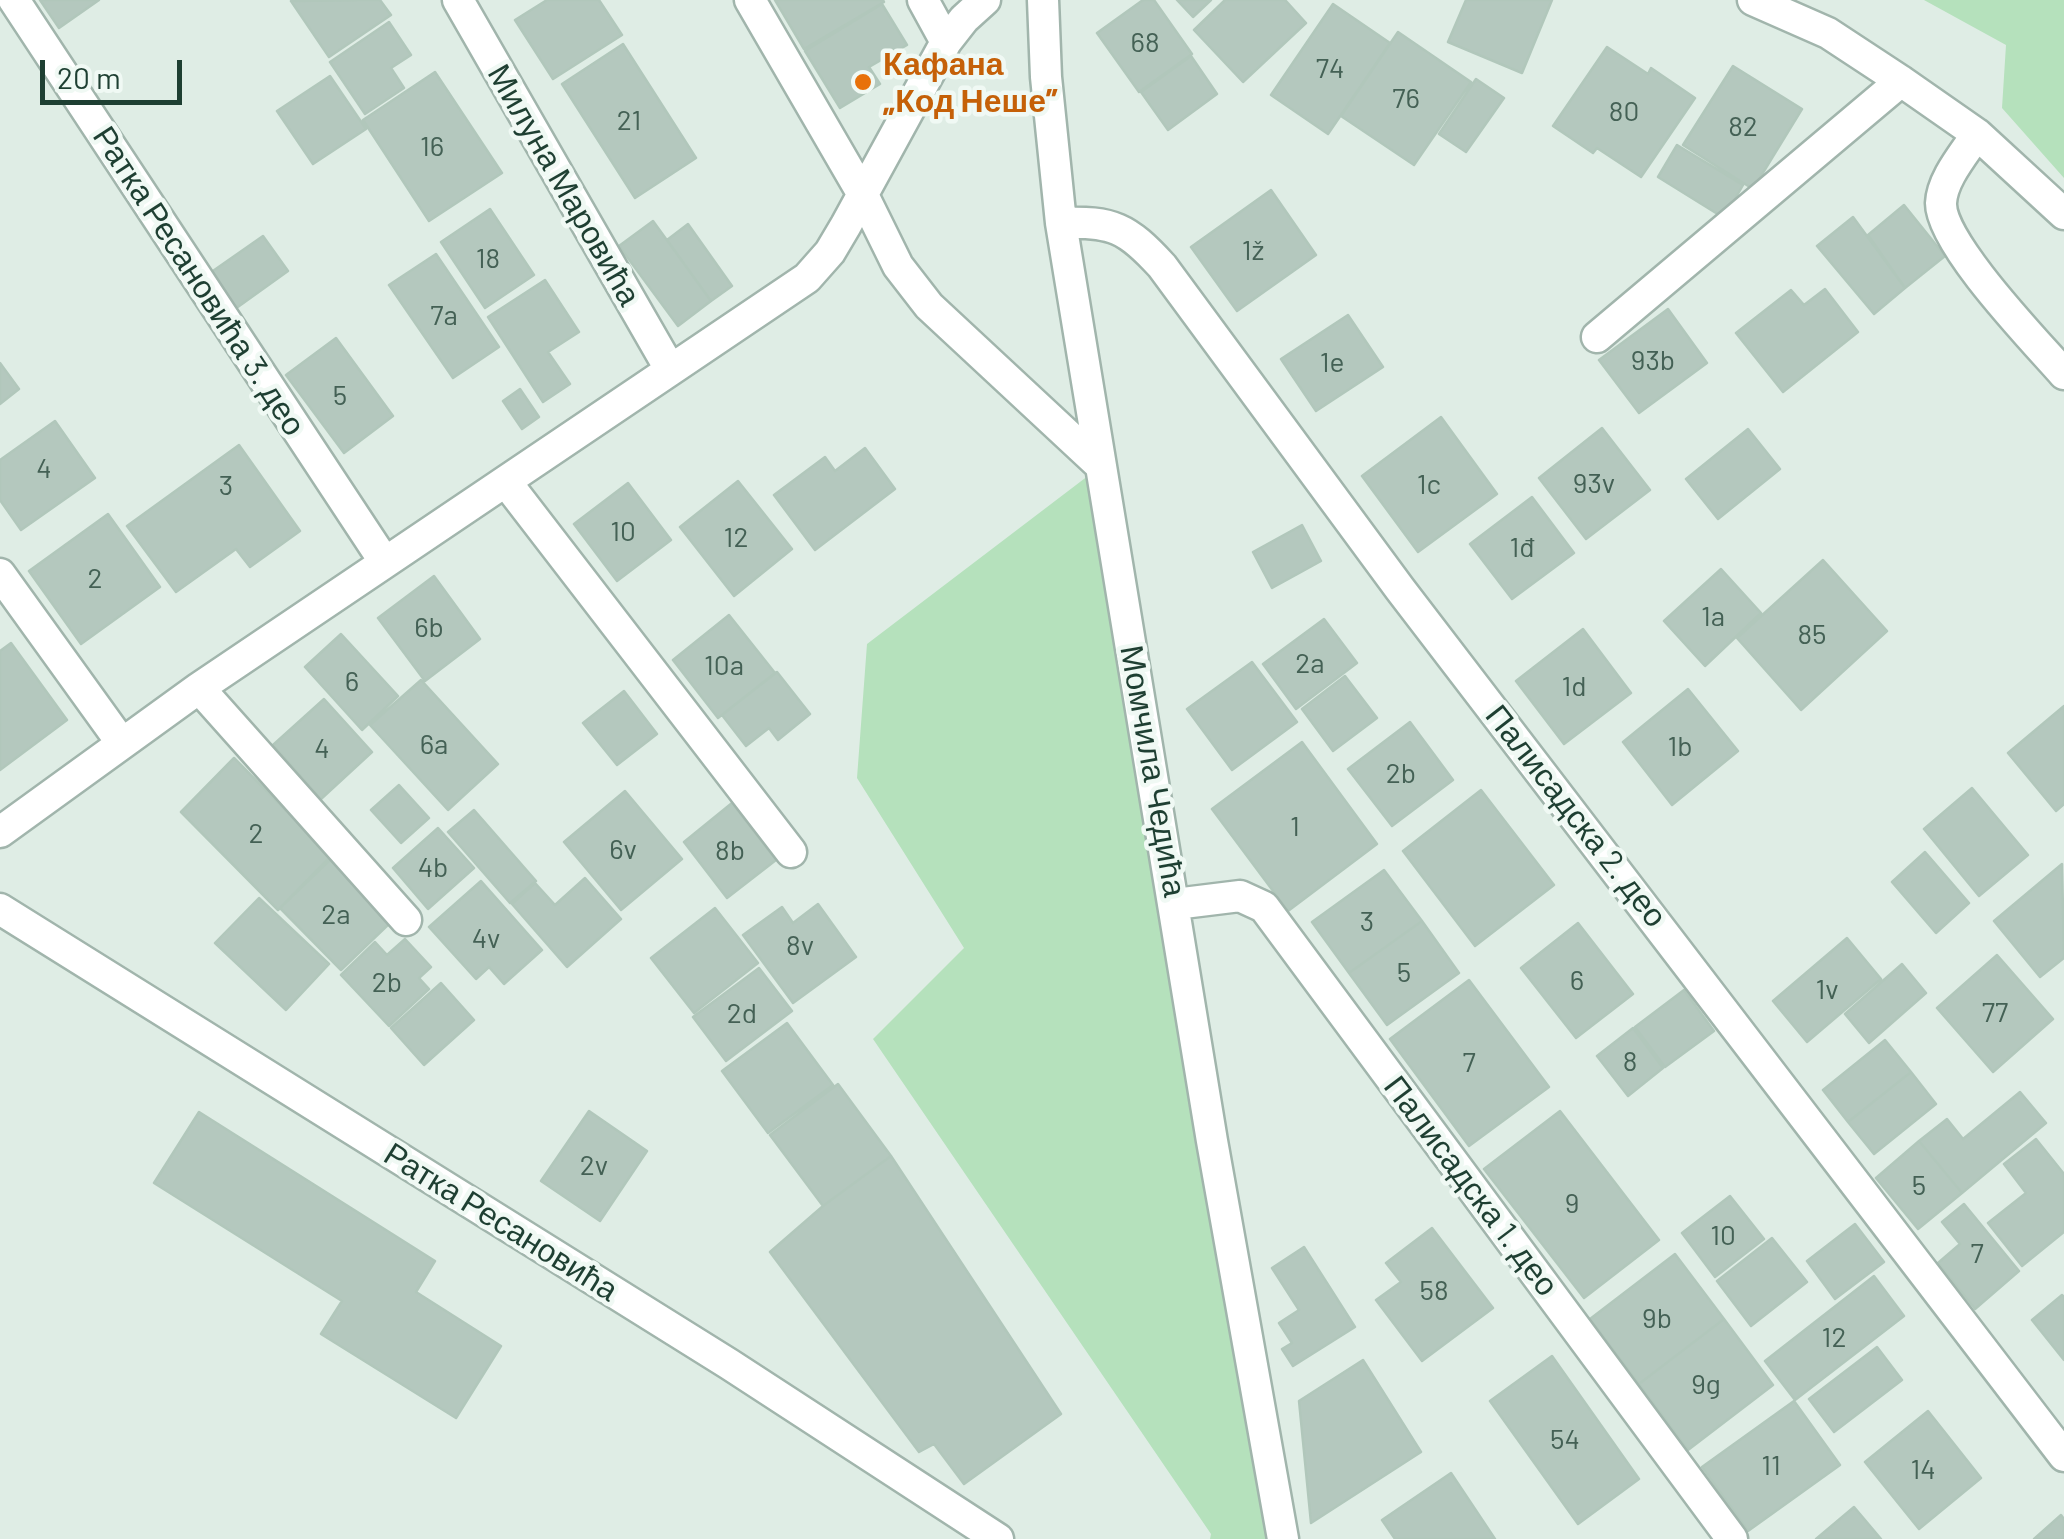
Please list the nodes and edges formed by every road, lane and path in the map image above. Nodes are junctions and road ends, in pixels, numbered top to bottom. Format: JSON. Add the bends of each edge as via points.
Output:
{"nodes":[{"id":1,"x":14,"y":0,"type":"edge"},
{"id":2,"x":458,"y":0,"type":"edge"},
{"id":3,"x":750,"y":0,"type":"edge"},
{"id":4,"x":923,"y":0,"type":"edge"},
{"id":5,"x":985,"y":0,"type":"edge"},
{"id":6,"x":1043,"y":0,"type":"edge"},
{"id":7,"x":1753,"y":0,"type":"edge"},
{"id":8,"x":946,"y":42,"type":"junction"},
{"id":9,"x":1901,"y":81,"type":"junction"},
{"id":10,"x":1977,"y":134,"type":"junction"},
{"id":11,"x":862,"y":193,"type":"junction"},
{"id":12,"x":2064,"y":214,"type":"edge"},
{"id":13,"x":1061,"y":222,"type":"junction"},
{"id":14,"x":1597,"y":338,"type":"dead end"},
{"id":15,"x":670,"y":369,"type":"junction"},
{"id":16,"x":2064,"y":374,"type":"edge"},
{"id":17,"x":1101,"y":466,"type":"junction"},
{"id":18,"x":506,"y":482,"type":"junction"},
{"id":19,"x":384,"y":562,"type":"junction"},
{"id":20,"x":0,"y":574,"type":"edge"},
{"id":21,"x":199,"y":688,"type":"junction"},
{"id":22,"x":121,"y":742,"type":"junction"},
{"id":23,"x":0,"y":832,"type":"edge"},
{"id":24,"x":790,"y":852,"type":"dead end"},
{"id":25,"x":1176,"y":904,"type":"junction"},
{"id":26,"x":0,"y":909,"type":"edge"},
{"id":27,"x":406,"y":920,"type":"dead end"},
{"id":28,"x":2064,"y":1456,"type":"edge"},
{"id":29,"x":998,"y":1539,"type":"edge"},
{"id":30,"x":1284,"y":1539,"type":"edge"},
{"id":31,"x":1732,"y":1539,"type":"edge"}],
"edges":[{"from":1,"to":19,"type":"street","name":"Ратка Ресановића 3. део"},
{"from":2,"to":15,"type":"street","name":"Милуна Маровића"},
{"from":3,"to":11,"type":"street"},
{"from":4,"to":8,"type":"street"},
{"from":5,"to":8,"type":"street"},
{"from":6,"to":13,"type":"street","name":"Момчила Чедића"},
{"from":7,"to":9,"type":"street","via":[[1828,33]]},
{"from":8,"to":11,"type":"street"},
{"from":9,"to":10,"type":"street"},
{"from":9,"to":14,"type":"street"},
{"from":10,"to":12,"type":"street"},
{"from":10,"to":16,"type":"street","via":[[1947,182],[1945,221],[1985,282]]},
{"from":11,"to":15,"type":"street","via":[[830,252],[807,278]]},
{"from":11,"to":17,"type":"street","via":[[898,266],[929,306]]},
{"from":13,"to":17,"type":"street","name":"Момчила Чедића"},
{"from":13,"to":28,"type":"street","name":"Палисадска 2. део","via":[[1118,227],[1162,266],[1400,589]]},
{"from":15,"to":18,"type":"street"},
{"from":17,"to":25,"type":"street","name":"Момчила Чедића"},
{"from":18,"to":19,"type":"street"},
{"from":18,"to":24,"type":"street"},
{"from":19,"to":21,"type":"street"},
{"from":20,"to":22,"type":"street"},
{"from":21,"to":22,"type":"street"},
{"from":21,"to":27,"type":"street"},
{"from":22,"to":23,"type":"street"},
{"from":25,"to":30,"type":"street","name":"Момчила Чедића"},
{"from":25,"to":31,"type":"street","name":"Палисадска 1. део","via":[[1240,896],[1264,906]]},
{"from":26,"to":29,"type":"street","name":"Ратка Ресановића"}]}
